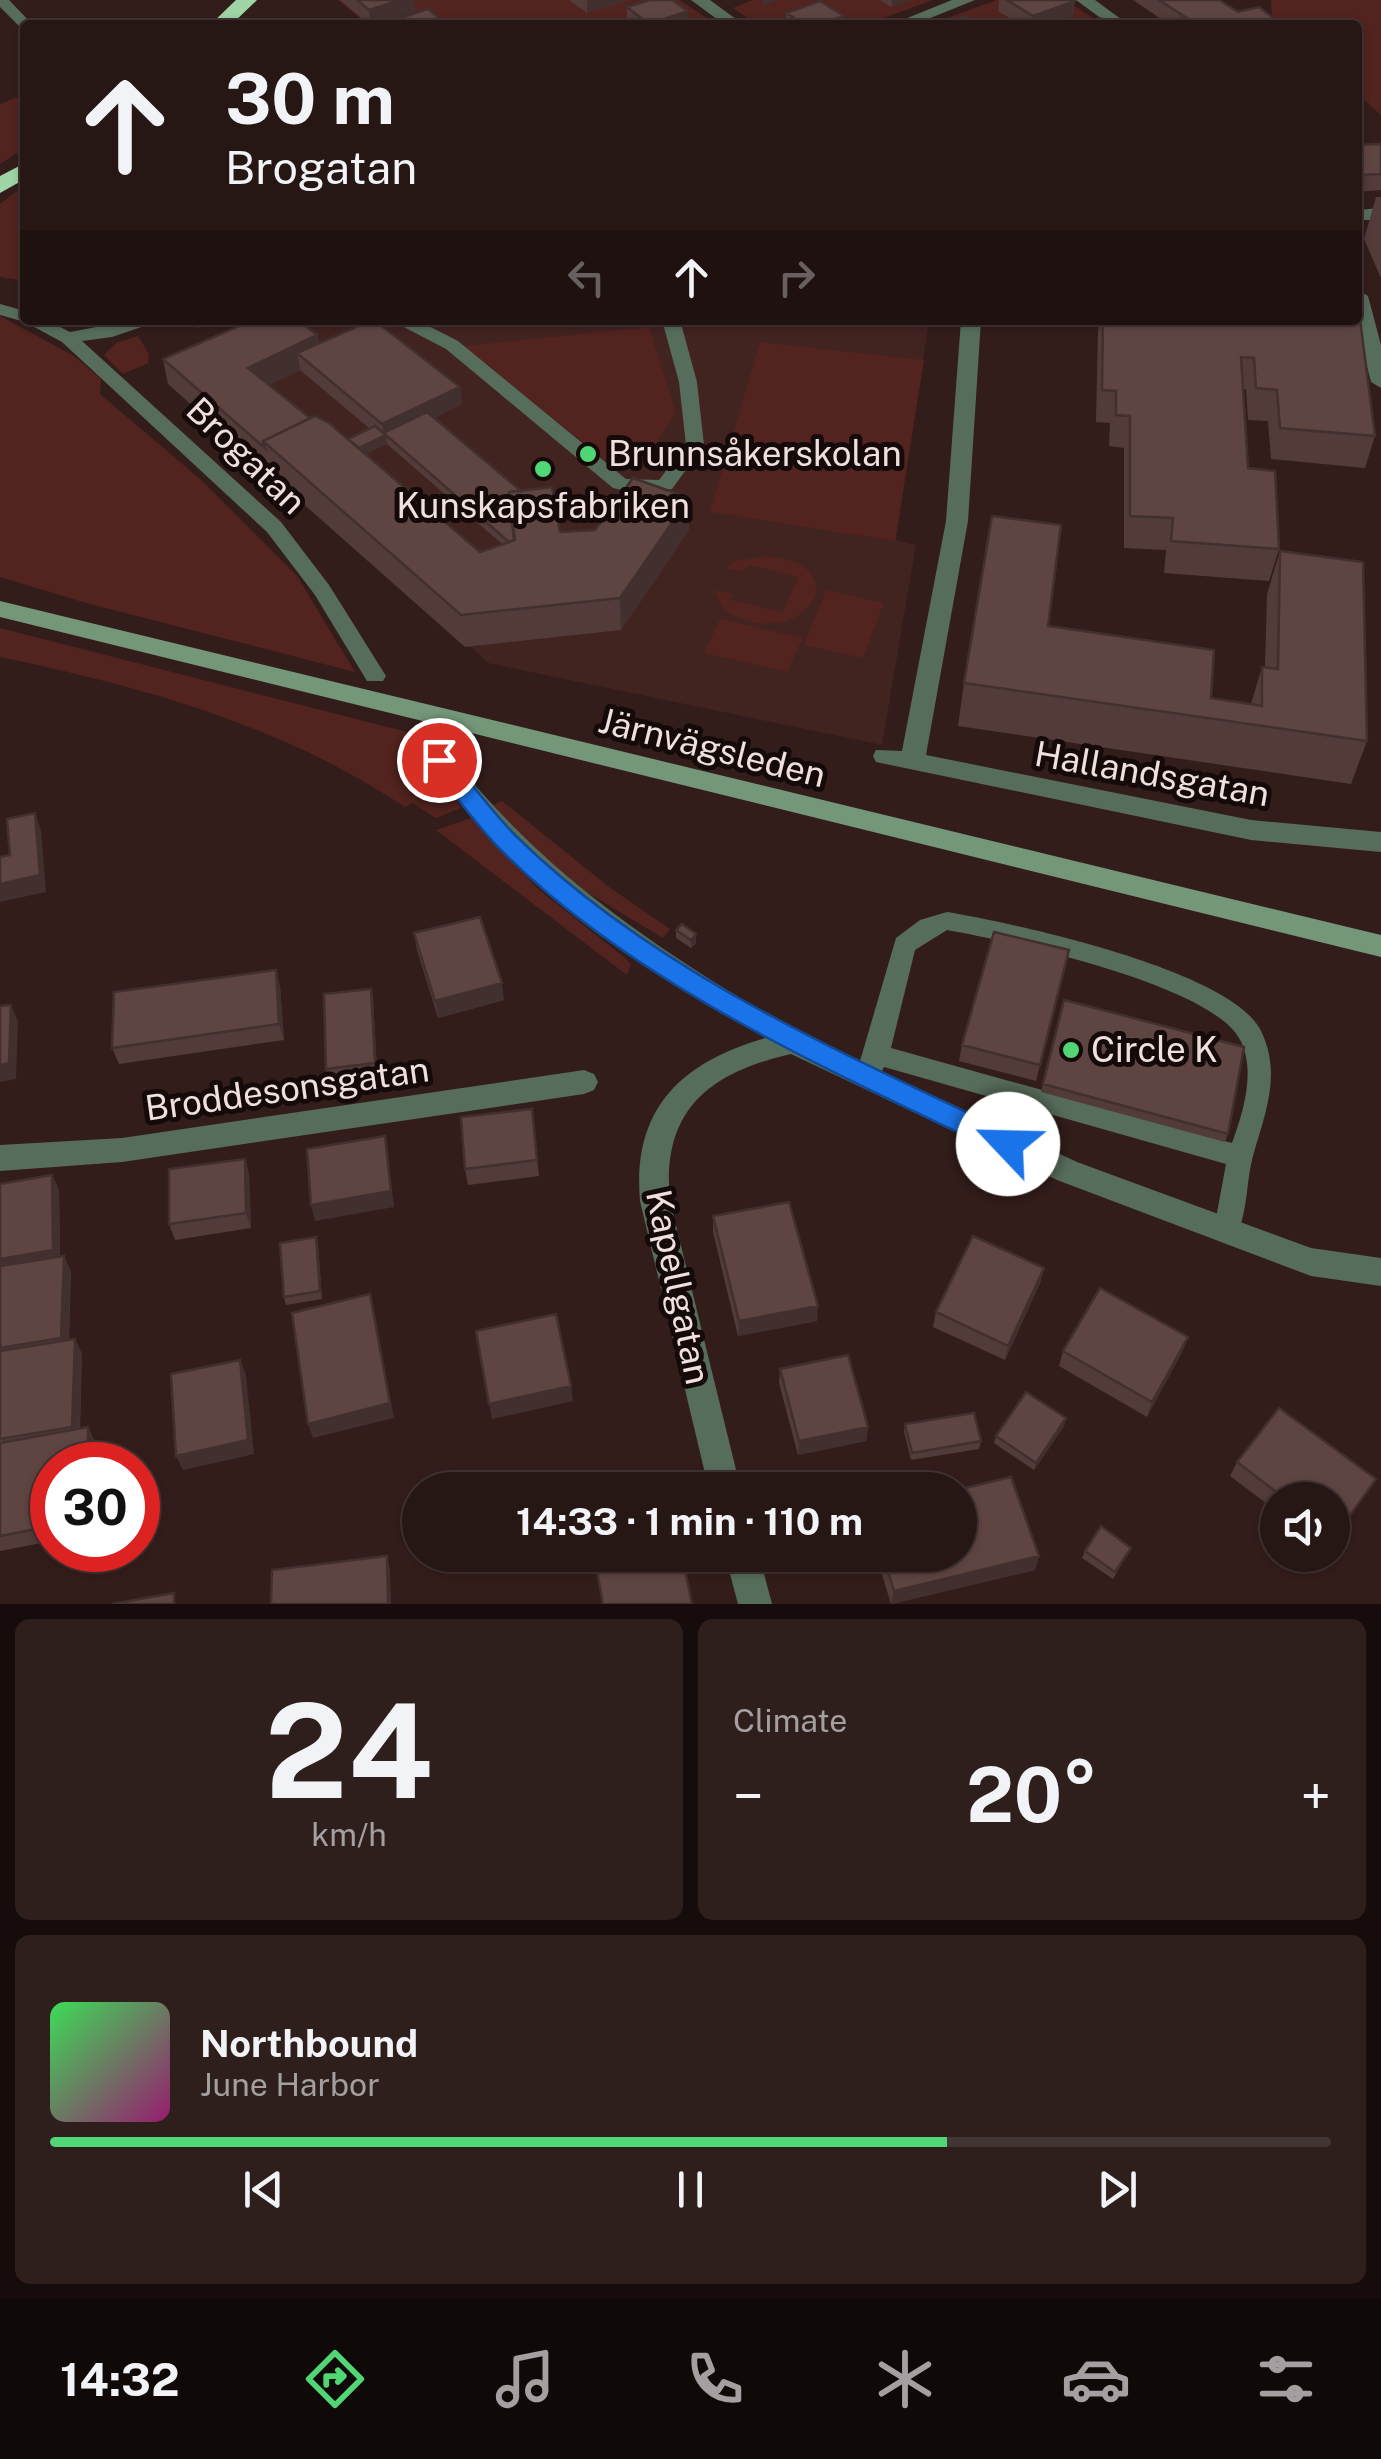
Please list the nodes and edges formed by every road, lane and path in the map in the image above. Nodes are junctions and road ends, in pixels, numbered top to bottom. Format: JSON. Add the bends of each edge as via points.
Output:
{"nodes":[{"id":1,"x":1,"y":0,"type":"edge"},
{"id":2,"x":247,"y":0,"type":"edge"},
{"id":3,"x":698,"y":0,"type":"edge"},
{"id":4,"x":966,"y":0,"type":"edge"},
{"id":5,"x":1084,"y":0,"type":"edge"},
{"id":6,"x":21,"y":20,"type":"edge"},
{"id":7,"x":225,"y":20,"type":"edge"},
{"id":8,"x":728,"y":20,"type":"edge"},
{"id":9,"x":912,"y":20,"type":"edge"},
{"id":10,"x":1114,"y":20,"type":"edge"},
{"id":11,"x":1362,"y":311,"type":"edge"},
{"id":12,"x":42,"y":325,"type":"edge"},
{"id":13,"x":136,"y":325,"type":"edge"},
{"id":14,"x":413,"y":325,"type":"edge"},
{"id":15,"x":672,"y":325,"type":"edge"},
{"id":16,"x":970,"y":325,"type":"edge"},
{"id":17,"x":68,"y":338,"type":"junction"},
{"id":18,"x":1381,"y":382,"type":"edge"},
{"id":19,"x":0,"y":606,"type":"edge"},
{"id":20,"x":376,"y":676,"type":"dead end"},
{"id":21,"x":428,"y":743,"type":"dead end"},
{"id":22,"x":885,"y":756,"type":"dead end"},
{"id":23,"x":912,"y":762,"type":"junction"},
{"id":24,"x":1381,"y":842,"type":"edge"},
{"id":25,"x":1381,"y":946,"type":"edge"},
{"id":26,"x":793,"y":1042,"type":"junction"},
{"id":27,"x":872,"y":1066,"type":"junction"},
{"id":28,"x":584,"y":1082,"type":"dead end"},
{"id":29,"x":1240,"y":1156,"type":"junction"},
{"id":30,"x":0,"y":1158,"type":"edge"},
{"id":31,"x":1228,"y":1229,"type":"junction"},
{"id":32,"x":1381,"y":1272,"type":"edge"},
{"id":33,"x":721,"y":1472,"type":"edge"},
{"id":34,"x":747,"y":1572,"type":"edge"},
{"id":35,"x":755,"y":1604,"type":"edge"}],
"edges":[{"from":1,"to":6,"type":"lane"},
{"from":2,"to":7,"type":"highway"},
{"from":3,"to":8,"type":"street"},
{"from":4,"to":9,"type":"street"},
{"from":5,"to":10,"type":"street"},
{"from":11,"to":18,"type":"street"},
{"from":12,"to":17,"type":"lane","name":"Brogatan"},
{"from":13,"to":17,"type":"lane"},
{"from":14,"to":15,"type":"lane","via":[[452,345],[620,484],[641,488],[664,485],[695,444]]},
{"from":16,"to":23,"type":"street","via":[[958,522]]},
{"from":17,"to":20,"type":"lane","name":"Brogatan","via":[[274,527]]},
{"from":19,"to":25,"type":"main road","name":"Järnvägsleden"},
{"from":21,"to":26,"type":"lane","via":[[506,841],[556,885],[658,961]]},
{"from":22,"to":23,"type":"street","name":"Hallandsgatan"},
{"from":23,"to":24,"type":"street","name":"Hallandsgatan","via":[[1251,830]]},
{"from":26,"to":27,"type":"street"},
{"from":26,"to":33,"type":"street","name":"Kapellgatan","via":[[722,1063],[681,1098],[664,1122],[653,1160],[655,1201]]},
{"from":27,"to":29,"type":"lane","via":[[994,1090]]},
{"from":27,"to":29,"type":"lane","via":[[904,945],[947,921],[976,926],[1122,964],[1228,1010],[1250,1033],[1260,1060],[1257,1109]]},
{"from":27,"to":31,"type":"street","via":[[1067,1170]]},
{"from":28,"to":30,"type":"street","name":"Broddesonsgatan","via":[[122,1150]]},
{"from":29,"to":31,"type":"lane"},
{"from":31,"to":32,"type":"street","via":[[1311,1262]]},
{"from":34,"to":35,"type":"street"}]}
